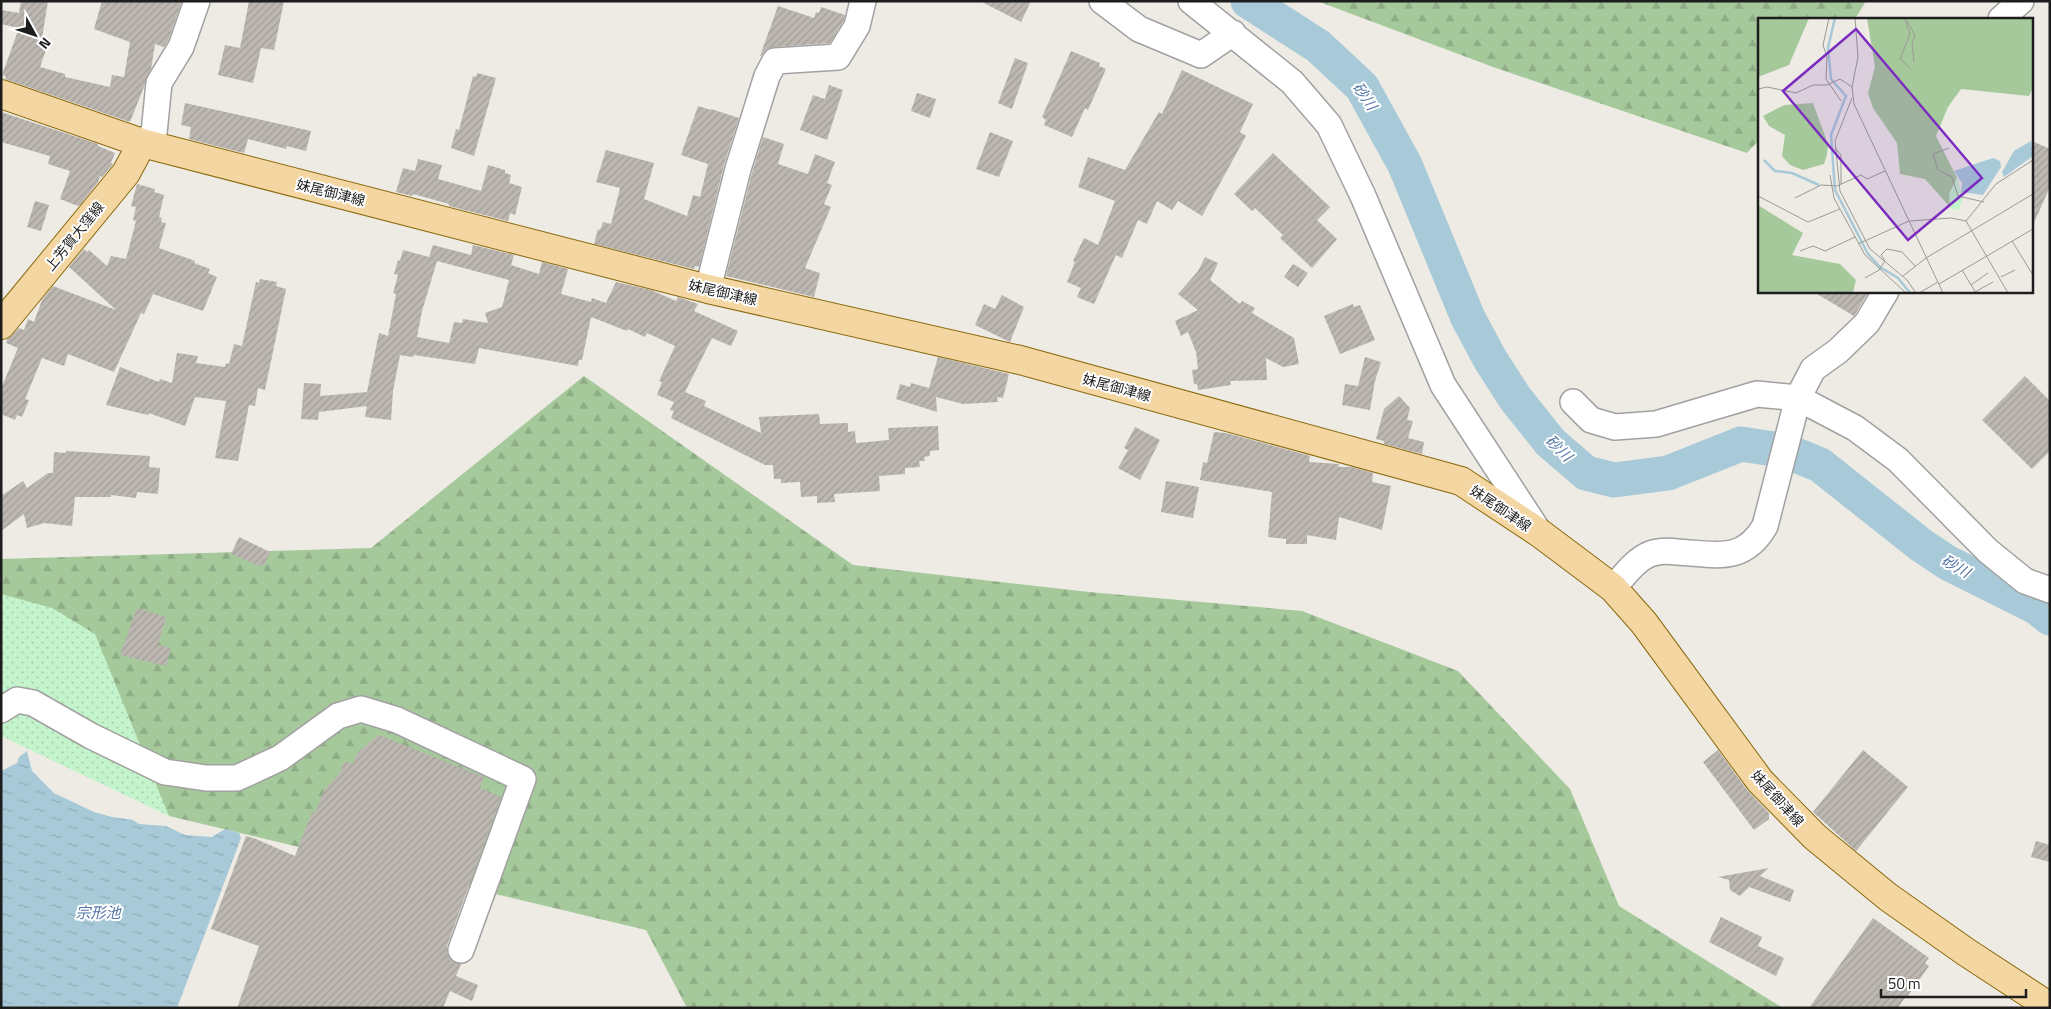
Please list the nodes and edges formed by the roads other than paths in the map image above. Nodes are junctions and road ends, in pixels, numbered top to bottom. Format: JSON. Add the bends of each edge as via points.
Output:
{"nodes":[{"id":1,"x":197,"y":1,"type":"edge"},
{"id":2,"x":863,"y":1,"type":"edge"},
{"id":3,"x":1102,"y":1,"type":"edge"},
{"id":4,"x":1191,"y":1,"type":"edge"},
{"id":5,"x":2021,"y":1,"type":"edge"},
{"id":6,"x":2002,"y":18,"type":"edge"},
{"id":7,"x":1233,"y":33,"type":"junction"},
{"id":8,"x":1,"y":94,"type":"edge"},
{"id":9,"x":142,"y":143,"type":"junction"},
{"id":10,"x":708,"y":289,"type":"junction"},
{"id":11,"x":1885,"y":292,"type":"edge"},
{"id":12,"x":1,"y":325,"type":"edge"},
{"id":13,"x":1573,"y":402,"type":"dead end"},
{"id":14,"x":1797,"y":404,"type":"junction"},
{"id":15,"x":1541,"y":534,"type":"junction"},
{"id":16,"x":1613,"y":588,"type":"junction"},
{"id":17,"x":2050,"y":590,"type":"edge"},
{"id":18,"x":1,"y":710,"type":"edge"},
{"id":19,"x":461,"y":950,"type":"dead end"},
{"id":20,"x":2050,"y":1007,"type":"edge"}],
"edges":[{"from":1,"to":9,"type":"street","via":[[181,47],[159,82],[154,133]]},
{"from":2,"to":10,"type":"street","via":[[857,26],[838,56],[775,61],[767,76],[738,169]]},
{"from":3,"to":7,"type":"street","via":[[1139,29],[1201,55]]},
{"from":4,"to":7,"type":"street"},
{"from":5,"to":6,"type":"street"},
{"from":7,"to":15,"type":"street","via":[[1292,82],[1329,125],[1363,196],[1443,385]]},
{"from":8,"to":9,"type":"main road","name":"妹尾御津線"},
{"from":9,"to":10,"type":"main road","name":"妹尾御津線"},
{"from":9,"to":12,"type":"main road","name":"上芳賀大窪線","via":[[126,173]]},
{"from":10,"to":15,"type":"main road","name":"妹尾御津線","via":[[1020,360],[1462,481]]},
{"from":11,"to":14,"type":"street","via":[[1866,323],[1814,369]]},
{"from":13,"to":14,"type":"street","via":[[1591,420],[1615,427],[1656,424],[1757,394]]},
{"from":14,"to":16,"type":"street","via":[[1771,506],[1758,539],[1748,548],[1733,554],[1652,553],[1640,560]]},
{"from":14,"to":17,"type":"street","via":[[1856,428],[1898,460],[1988,551],[2025,582]]},
{"from":15,"to":16,"type":"main road","name":"妹尾御津線"},
{"from":16,"to":20,"type":"main road","name":"妹尾御津線","via":[[1644,624],[1760,781],[1815,837],[1888,897]]},
{"from":18,"to":19,"type":"street","via":[[17,700],[33,703],[165,772],[206,778],[237,778],[280,758],[338,716],[361,709],[397,720],[522,779]]}]}
